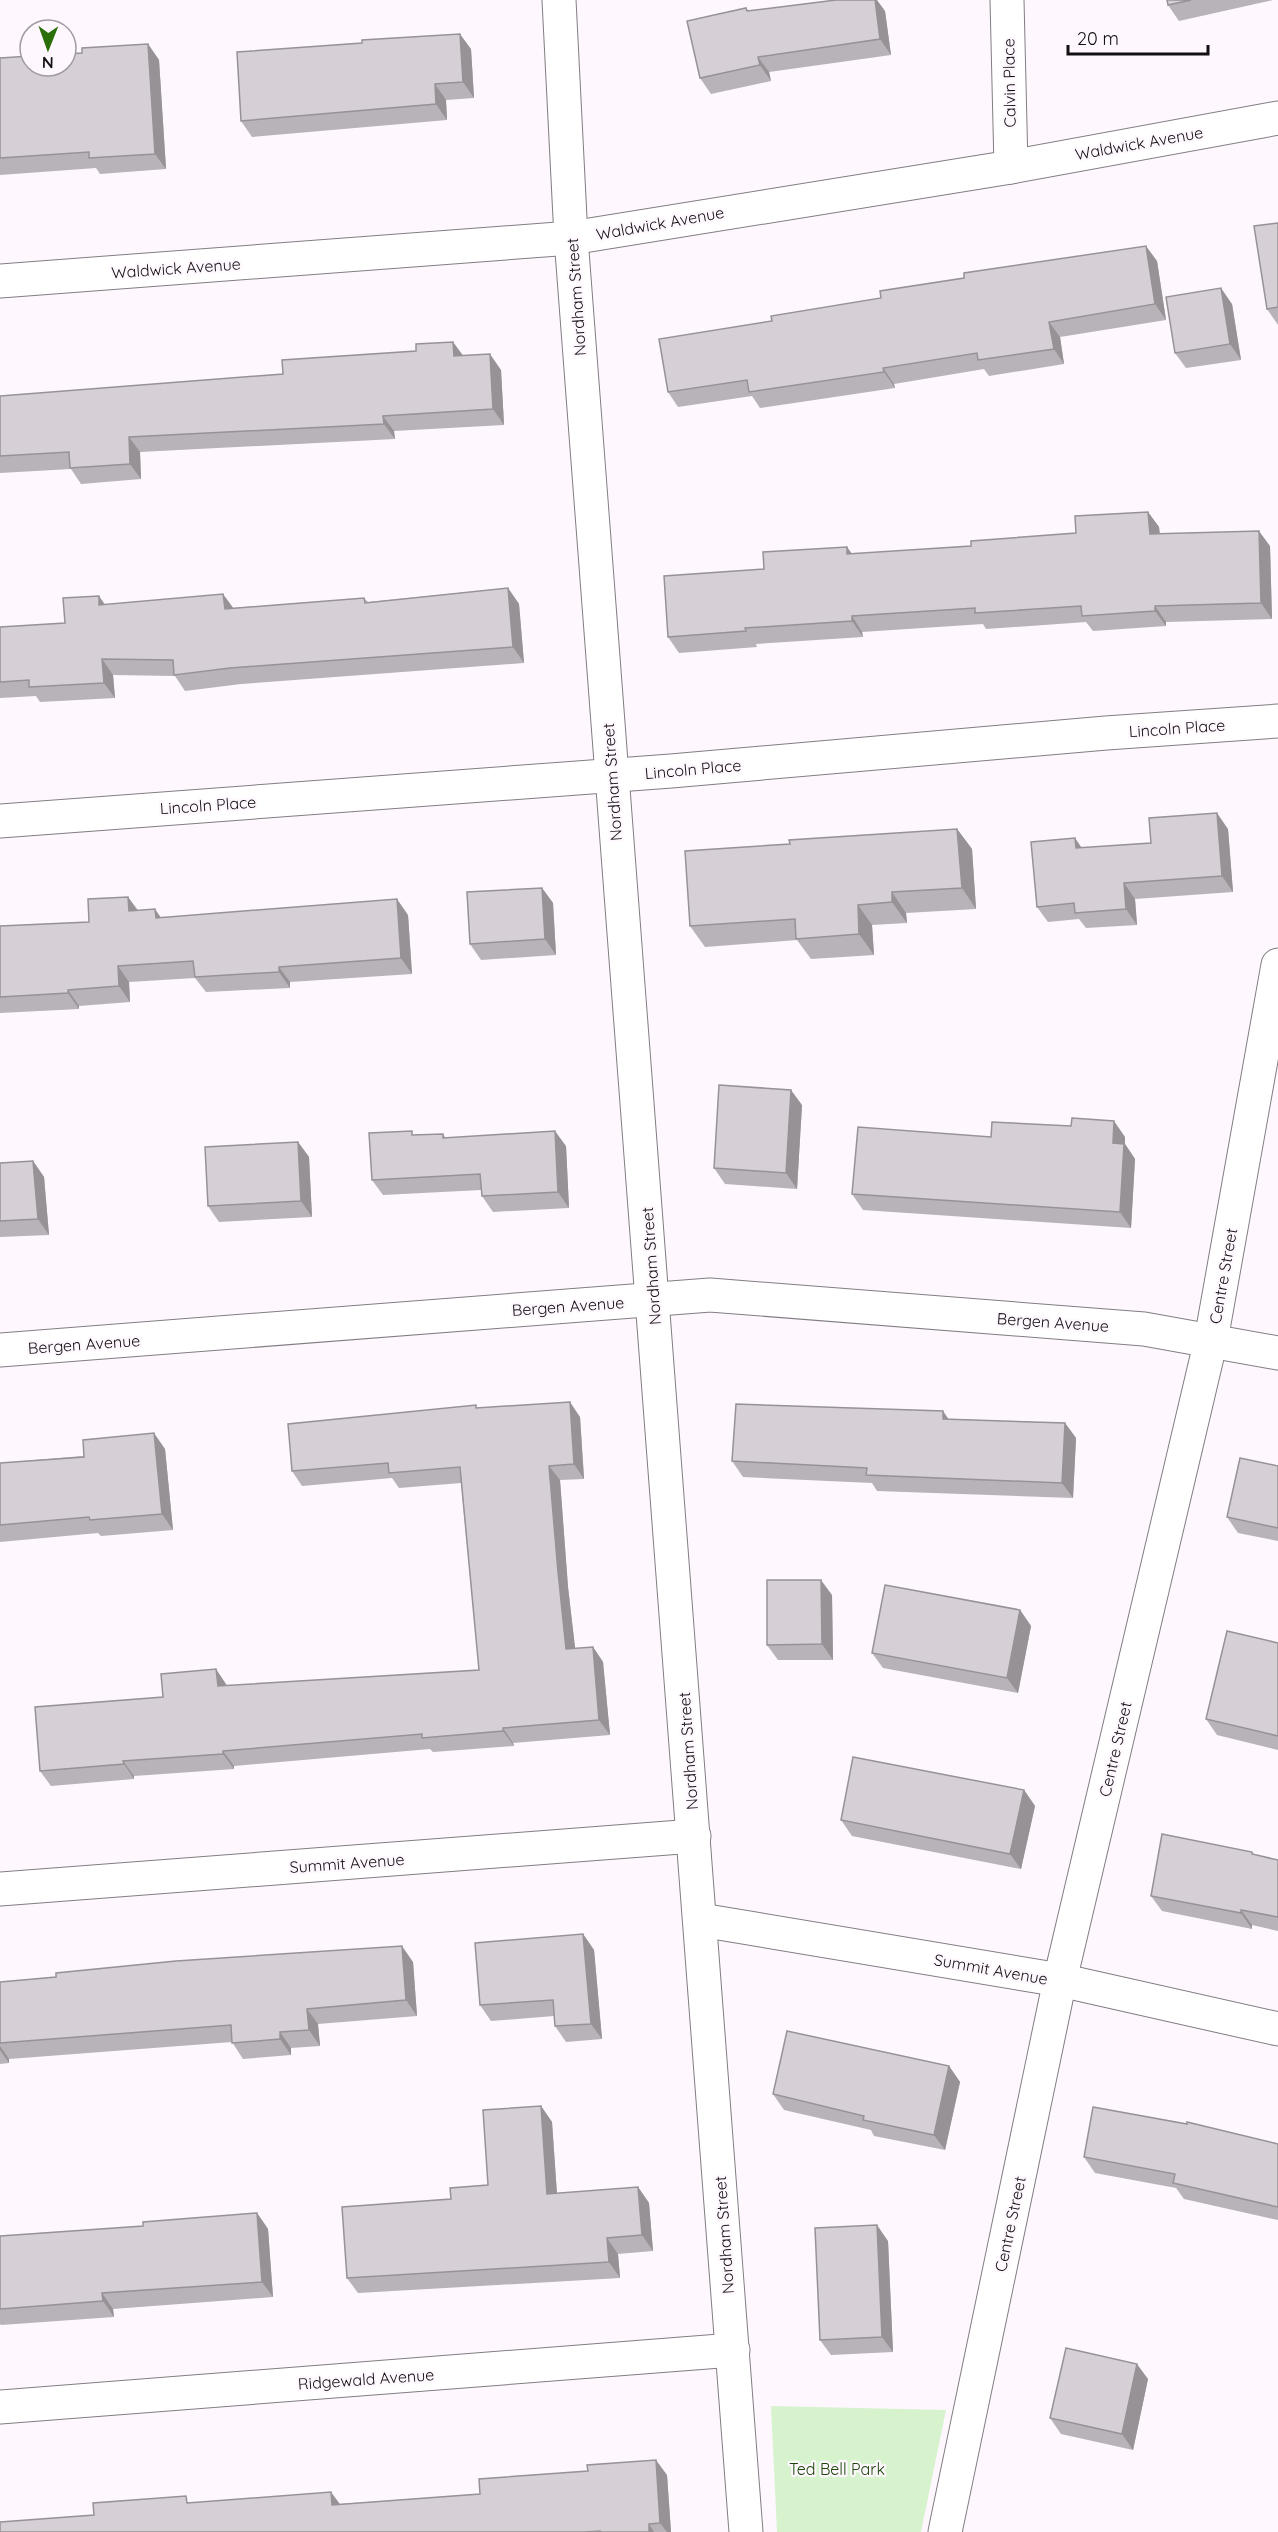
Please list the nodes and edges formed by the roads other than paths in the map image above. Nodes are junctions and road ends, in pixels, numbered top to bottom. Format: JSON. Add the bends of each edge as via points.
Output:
{"nodes":[{"id":1,"x":559,"y":0,"type":"edge"},
{"id":2,"x":1007,"y":0,"type":"edge"},
{"id":3,"x":1278,"y":118,"type":"edge"},
{"id":4,"x":1011,"y":167,"type":"junction"},
{"id":5,"x":571,"y":238,"type":"junction"},
{"id":6,"x":0,"y":281,"type":"edge"},
{"id":7,"x":1278,"y":721,"type":"edge"},
{"id":8,"x":612,"y":775,"type":"junction"},
{"id":9,"x":0,"y":821,"type":"edge"},
{"id":10,"x":1278,"y":965,"type":"edge"},
{"id":11,"x":653,"y":1300,"type":"junction"},
{"id":12,"x":1211,"y":1341,"type":"junction"},
{"id":13,"x":0,"y":1350,"type":"edge"},
{"id":14,"x":1278,"y":1353,"type":"edge"},
{"id":15,"x":694,"y":1836,"type":"junction"},
{"id":16,"x":0,"y":1889,"type":"edge"},
{"id":17,"x":701,"y":1920,"type":"junction"},
{"id":18,"x":1060,"y":1980,"type":"junction"},
{"id":19,"x":1278,"y":2029,"type":"edge"},
{"id":20,"x":733,"y":2350,"type":"junction"},
{"id":21,"x":0,"y":2407,"type":"edge"},
{"id":22,"x":746,"y":2532,"type":"edge"},
{"id":23,"x":945,"y":2532,"type":"edge"}],
"edges":[{"from":1,"to":5,"type":"street","name":"Nordham Street"},
{"from":2,"to":4,"type":"street","name":"Calvin Place"},
{"from":3,"to":4,"type":"street","name":"Waldwick Avenue"},
{"from":4,"to":5,"type":"street","name":"Waldwick Avenue"},
{"from":5,"to":6,"type":"street","name":"Waldwick Avenue"},
{"from":5,"to":8,"type":"street","name":"Nordham Street"},
{"from":7,"to":8,"type":"street","name":"Lincoln Place"},
{"from":8,"to":9,"type":"street","name":"Lincoln Place"},
{"from":8,"to":11,"type":"street","name":"Nordham Street"},
{"from":10,"to":12,"type":"street","name":"Centre Street"},
{"from":11,"to":12,"type":"street","name":"Bergen Avenue","via":[[710,1295],[1144,1329]]},
{"from":11,"to":13,"type":"street","name":"Bergen Avenue"},
{"from":11,"to":15,"type":"street","name":"Nordham Street"},
{"from":12,"to":14,"type":"street","name":"Bergen Avenue"},
{"from":12,"to":18,"type":"street","name":"Centre Street"},
{"from":15,"to":16,"type":"street","name":"Summit Avenue"},
{"from":15,"to":17,"type":"street","name":"Nordham Street"},
{"from":17,"to":18,"type":"street","name":"Summit Avenue"},
{"from":17,"to":20,"type":"street","name":"Nordham Street"},
{"from":18,"to":19,"type":"street","name":"Summit Avenue"},
{"from":18,"to":23,"type":"street","name":"Centre Street"},
{"from":20,"to":21,"type":"street","name":"Ridgewald Avenue"},
{"from":20,"to":22,"type":"street","name":"Nordham Street"}]}
